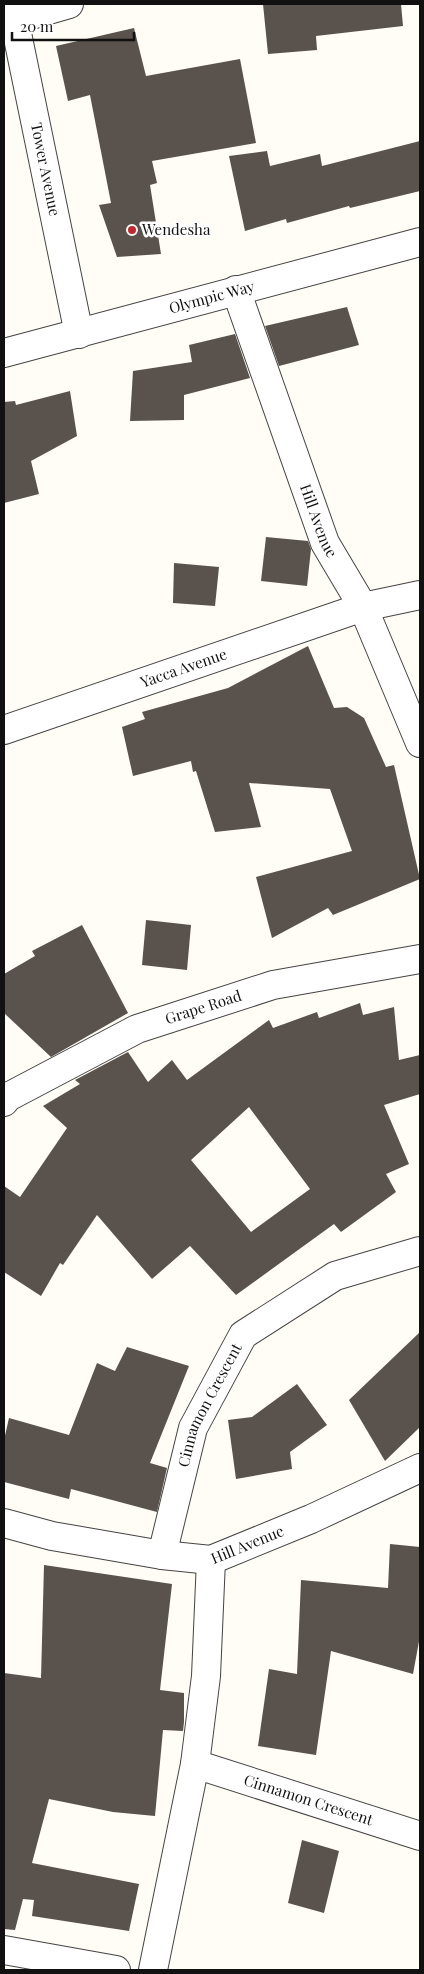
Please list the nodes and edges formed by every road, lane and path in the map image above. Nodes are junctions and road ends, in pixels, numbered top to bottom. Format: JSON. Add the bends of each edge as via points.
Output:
{"nodes":[{"id":1,"x":69,"y":4,"type":"edge"},
{"id":2,"x":13,"y":12,"type":"edge"},
{"id":3,"x":420,"y":242,"type":"edge"},
{"id":4,"x":236,"y":290,"type":"junction"},
{"id":5,"x":79,"y":334,"type":"junction"},
{"id":6,"x":4,"y":353,"type":"edge"},
{"id":7,"x":420,"y":595,"type":"edge"},
{"id":8,"x":363,"y":607,"type":"junction"},
{"id":9,"x":4,"y":730,"type":"edge"},
{"id":10,"x":420,"y":743,"type":"edge"},
{"id":11,"x":420,"y":960,"type":"edge"},
{"id":12,"x":4,"y":1102,"type":"edge"},
{"id":13,"x":420,"y":1251,"type":"edge"},
{"id":14,"x":420,"y":1468,"type":"edge"},
{"id":15,"x":4,"y":1523,"type":"edge"},
{"id":16,"x":162,"y":1555,"type":"junction"},
{"id":17,"x":211,"y":1560,"type":"junction"},
{"id":18,"x":195,"y":1764,"type":"junction"},
{"id":19,"x":420,"y":1836,"type":"edge"},
{"id":20,"x":4,"y":1950,"type":"edge"},
{"id":21,"x":116,"y":1970,"type":"edge"},
{"id":22,"x":153,"y":1970,"type":"edge"}],
"edges":[{"from":1,"to":2,"type":"street"},
{"from":2,"to":5,"type":"street","name":"Tower Avenue"},
{"from":3,"to":4,"type":"street","name":"Olympic Way"},
{"from":4,"to":5,"type":"street","name":"Olympic Way"},
{"from":4,"to":8,"type":"street","name":"Hill Avenue","via":[[325,543]]},
{"from":5,"to":6,"type":"street","name":"Olympic Way"},
{"from":7,"to":8,"type":"street","name":"Yacca Avenue"},
{"from":8,"to":9,"type":"street","name":"Yacca Avenue"},
{"from":8,"to":10,"type":"street","name":"Hill Avenue"},
{"from":11,"to":12,"type":"street","name":"Grape Road","via":[[273,985],[137,1029]]},
{"from":13,"to":16,"type":"street","name":"Cinnamon Crescent","via":[[335,1276],[243,1335],[193,1428]]},
{"from":14,"to":17,"type":"street","name":"Hill Avenue","via":[[311,1519]]},
{"from":15,"to":16,"type":"street","name":"Hill Avenue","via":[[52,1536]]},
{"from":16,"to":17,"type":"street","name":"Hill Avenue"},
{"from":17,"to":18,"type":"street","via":[[206,1676]]},
{"from":18,"to":19,"type":"street","name":"Cinnamon Crescent"},
{"from":18,"to":22,"type":"street"},
{"from":20,"to":21,"type":"street"}]}
